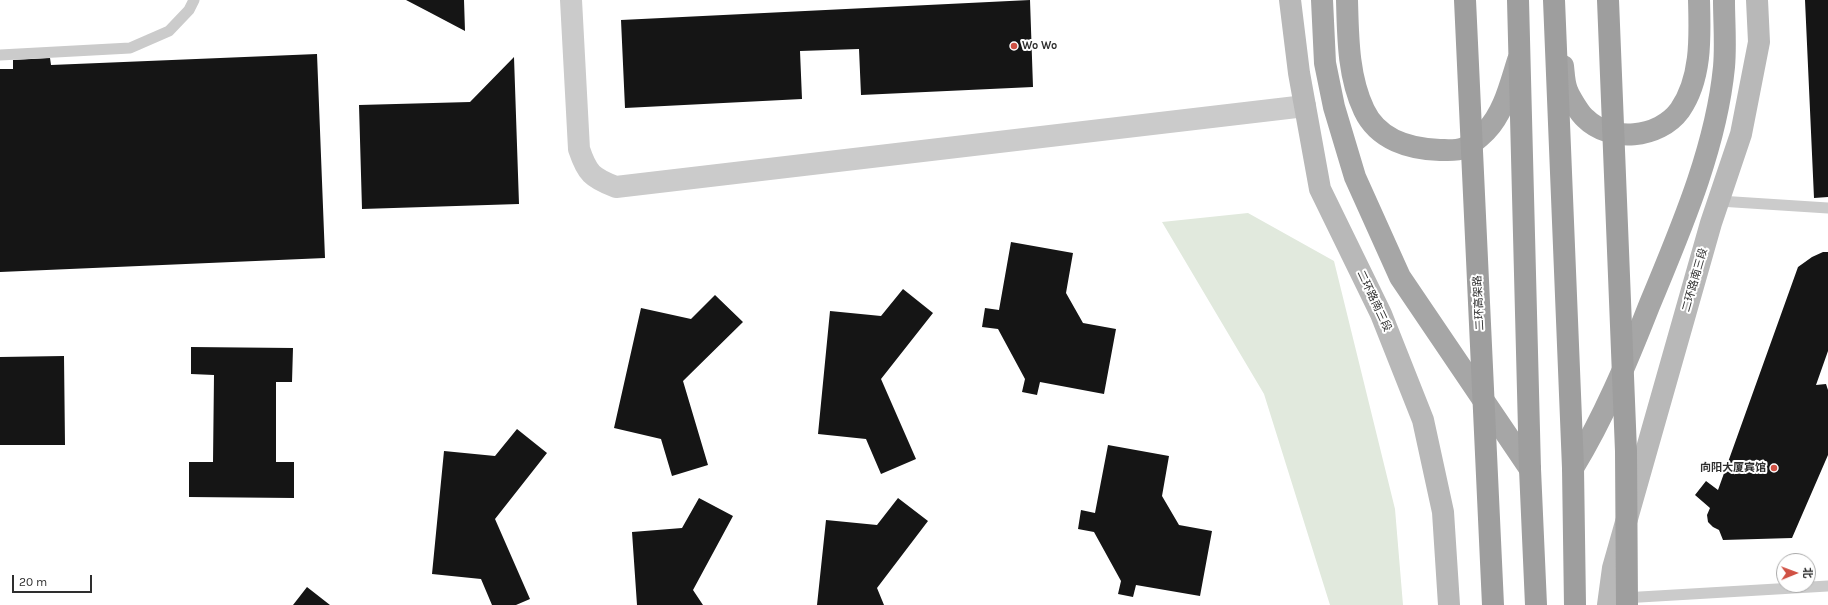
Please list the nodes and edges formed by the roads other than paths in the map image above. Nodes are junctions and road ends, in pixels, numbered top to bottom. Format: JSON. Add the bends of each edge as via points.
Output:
{"nodes":[{"id":1,"x":194,"y":0,"type":"edge"},
{"id":2,"x":571,"y":0,"type":"edge"},
{"id":3,"x":1290,"y":0,"type":"edge"},
{"id":4,"x":1322,"y":0,"type":"edge"},
{"id":5,"x":1347,"y":0,"type":"edge"},
{"id":6,"x":1465,"y":0,"type":"edge"},
{"id":7,"x":1518,"y":0,"type":"edge"},
{"id":8,"x":1608,"y":0,"type":"edge"},
{"id":9,"x":1699,"y":0,"type":"edge"},
{"id":10,"x":1724,"y":0,"type":"edge"},
{"id":11,"x":1757,"y":0,"type":"edge"},
{"id":12,"x":1554,"y":8,"type":"edge"},
{"id":13,"x":0,"y":55,"type":"edge"},
{"id":14,"x":1519,"y":57,"type":"junction"},
{"id":15,"x":1305,"y":106,"type":"junction"},
{"id":16,"x":1719,"y":201,"type":"junction"},
{"id":17,"x":1828,"y":208,"type":"edge"},
{"id":18,"x":1573,"y":468,"type":"junction"},
{"id":19,"x":1530,"y":469,"type":"junction"},
{"id":20,"x":1828,"y":586,"type":"edge"},
{"id":21,"x":1612,"y":603,"type":"edge"},
{"id":22,"x":1449,"y":605,"type":"edge"},
{"id":23,"x":1493,"y":605,"type":"edge"},
{"id":24,"x":1536,"y":605,"type":"edge"},
{"id":25,"x":1575,"y":605,"type":"edge"}],
"edges":[{"from":1,"to":13,"type":"lane","via":[[189,10],[169,31],[130,48]]},
{"from":2,"to":15,"type":"street","via":[[579,148],[584,164],[597,180],[616,187]]},
{"from":3,"to":15,"type":"main road","name":"二环路南三段"},
{"from":4,"to":19,"type":"main road","via":[[1324,50],[1334,108],[1355,177],[1400,277]]},
{"from":5,"to":14,"type":"main road","via":[[1351,63],[1364,111],[1375,127],[1402,145],[1420,150],[1464,148],[1486,131],[1505,103]]},
{"from":6,"to":23,"type":"highway","name":"二环高架路","bridge":true},
{"from":7,"to":14,"type":"highway"},
{"from":8,"to":21,"type":"highway","bridge":true,"via":[[1626,451]]},
{"from":9,"to":12,"type":"main road","via":[[1700,48],[1689,91],[1680,110],[1666,124],[1633,135],[1599,128],[1584,118],[1567,91]]},
{"from":10,"to":18,"type":"main road","via":[[1724,66],[1716,113],[1691,204],[1628,358],[1592,438]]},
{"from":11,"to":16,"type":"main road","name":"二环路南三段","via":[[1759,42],[1741,134]]},
{"from":12,"to":18,"type":"highway"},
{"from":14,"to":19,"type":"highway"},
{"from":15,"to":22,"type":"main road","name":"二环路南三段","via":[[1320,189],[1381,314],[1423,420],[1442,512]]},
{"from":16,"to":17,"type":"lane"},
{"from":16,"to":21,"type":"main road","name":"二环路南三段","via":[[1613,568]]},
{"from":18,"to":25,"type":"highway"},
{"from":19,"to":24,"type":"highway"},
{"from":20,"to":21,"type":"lane"}]}
